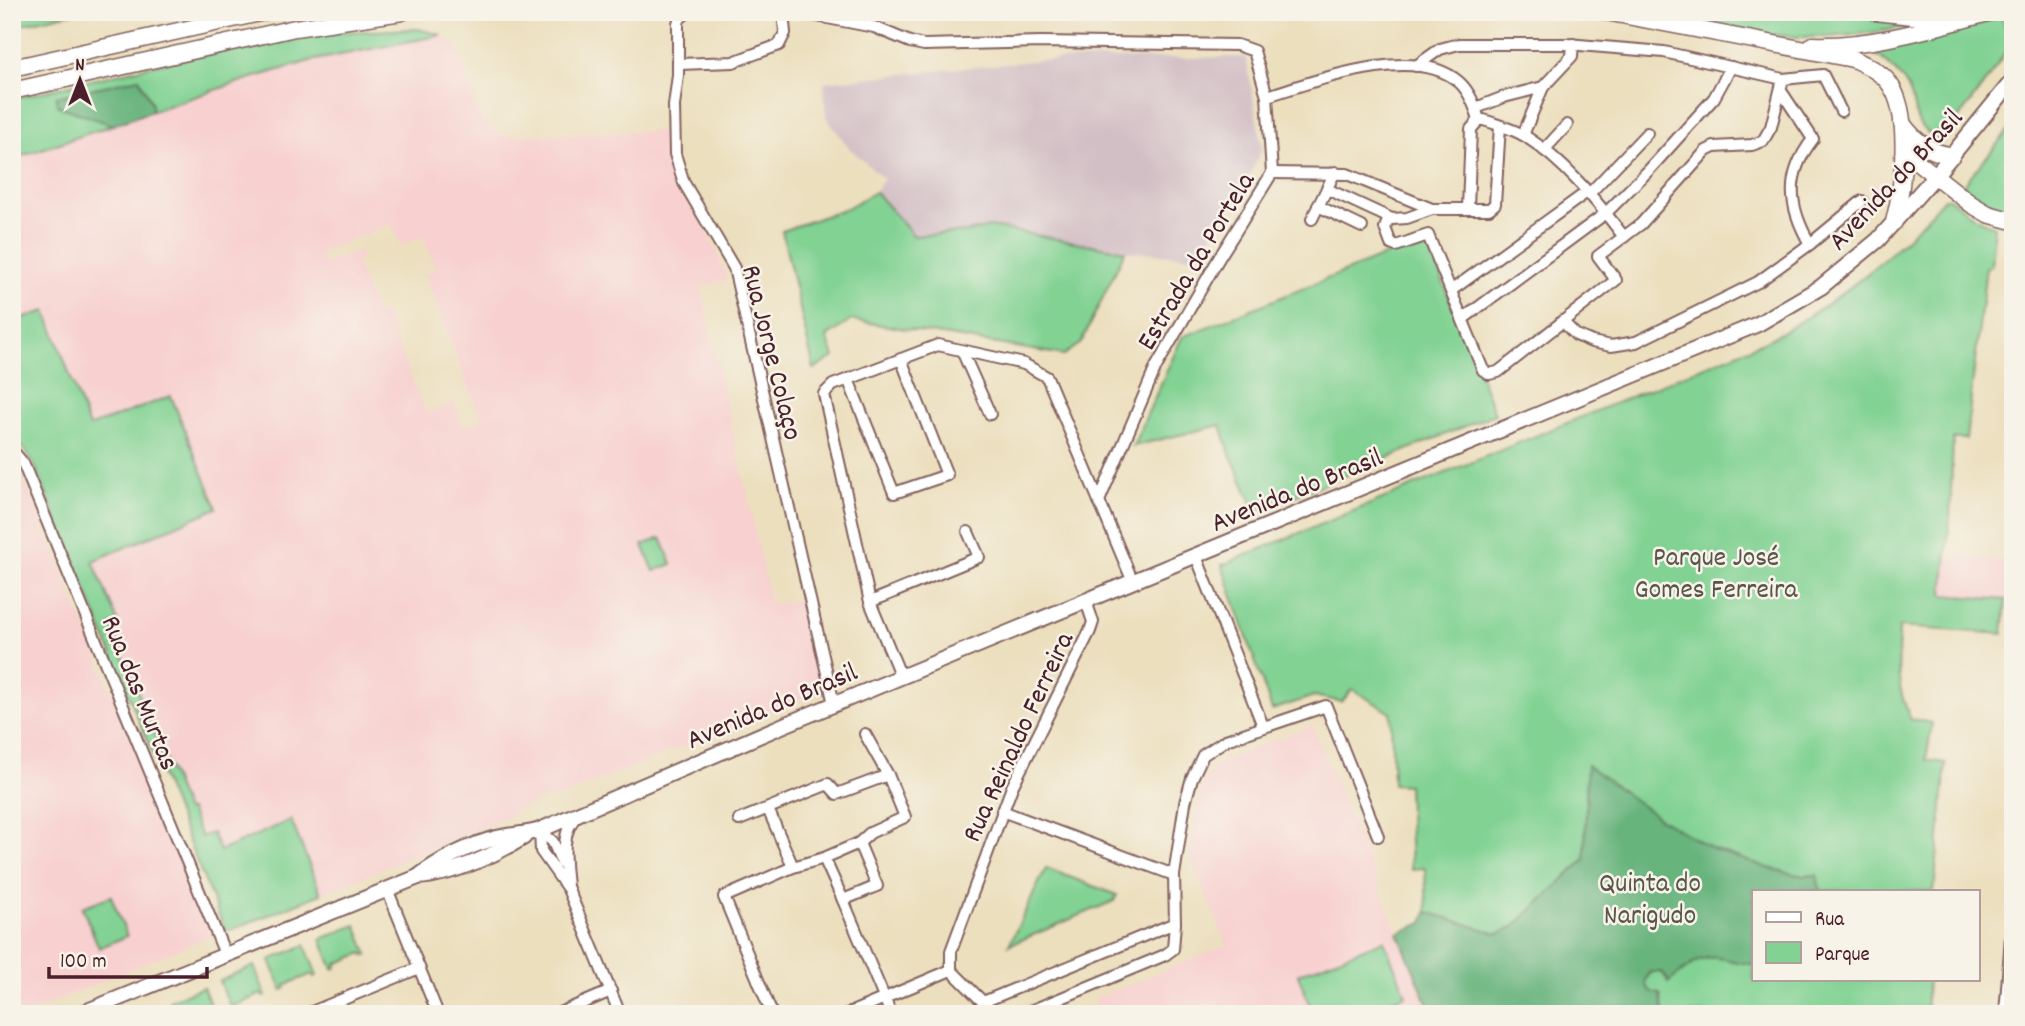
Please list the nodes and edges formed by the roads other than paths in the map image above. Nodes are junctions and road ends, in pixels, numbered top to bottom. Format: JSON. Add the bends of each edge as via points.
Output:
{"nodes":[{"id":1,"x":264,"y":12,"type":"edge"},
{"id":2,"x":402,"y":12,"type":"edge"},
{"id":3,"x":783,"y":12,"type":"edge"},
{"id":4,"x":812,"y":12,"type":"edge"},
{"id":5,"x":1606,"y":12,"type":"edge"},
{"id":6,"x":1875,"y":12,"type":"edge"},
{"id":7,"x":1949,"y":12,"type":"edge"},
{"id":8,"x":1986,"y":14,"type":"edge"},
{"id":9,"x":684,"y":15,"type":"edge"},
{"id":10,"x":1765,"y":43,"type":"junction"},
{"id":11,"x":1573,"y":44,"type":"junction"},
{"id":12,"x":679,"y":64,"type":"junction"},
{"id":13,"x":1416,"y":66,"type":"junction"},
{"id":14,"x":1731,"y":67,"type":"junction"},
{"id":15,"x":12,"y":68,"type":"edge"},
{"id":16,"x":1783,"y":79,"type":"junction"},
{"id":17,"x":2012,"y":83,"type":"edge"},
{"id":18,"x":1543,"y":87,"type":"junction"},
{"id":19,"x":12,"y":91,"type":"edge"},
{"id":20,"x":1781,"y":92,"type":"junction"},
{"id":21,"x":1267,"y":96,"type":"junction"},
{"id":22,"x":1841,"y":111,"type":"dead end"},
{"id":23,"x":1477,"y":114,"type":"junction"},
{"id":24,"x":1567,"y":125,"type":"dead end"},
{"id":25,"x":1500,"y":126,"type":"junction"},
{"id":26,"x":1902,"y":128,"type":"junction"},
{"id":27,"x":1647,"y":133,"type":"dead end"},
{"id":28,"x":1523,"y":135,"type":"junction"},
{"id":29,"x":1544,"y":150,"type":"junction"},
{"id":30,"x":1952,"y":155,"type":"junction"},
{"id":31,"x":1335,"y":172,"type":"junction"},
{"id":32,"x":1272,"y":173,"type":"junction"},
{"id":33,"x":1935,"y":176,"type":"junction"},
{"id":34,"x":1327,"y":189,"type":"junction"},
{"id":35,"x":1588,"y":193,"type":"junction"},
{"id":36,"x":1862,"y":201,"type":"dead end"},
{"id":37,"x":1318,"y":206,"type":"junction"},
{"id":38,"x":1468,"y":208,"type":"junction"},
{"id":39,"x":1432,"y":209,"type":"junction"},
{"id":40,"x":1606,"y":213,"type":"junction"},
{"id":41,"x":1312,"y":219,"type":"dead end"},
{"id":42,"x":1392,"y":219,"type":"junction"},
{"id":43,"x":2013,"y":221,"type":"edge"},
{"id":44,"x":1894,"y":222,"type":"junction"},
{"id":45,"x":1362,"y":227,"type":"dead end"},
{"id":46,"x":1624,"y":237,"type":"junction"},
{"id":47,"x":1810,"y":244,"type":"junction"},
{"id":48,"x":1452,"y":290,"type":"junction"},
{"id":49,"x":1464,"y":318,"type":"junction"},
{"id":50,"x":1562,"y":321,"type":"junction"},
{"id":51,"x":962,"y":351,"type":"junction"},
{"id":52,"x":901,"y":359,"type":"junction"},
{"id":53,"x":849,"y":379,"type":"junction"},
{"id":54,"x":990,"y":414,"type":"dead end"},
{"id":55,"x":12,"y":450,"type":"edge"},
{"id":56,"x":1099,"y":501,"type":"junction"},
{"id":57,"x":968,"y":532,"type":"dead end"},
{"id":58,"x":1196,"y":556,"type":"junction"},
{"id":59,"x":1133,"y":582,"type":"junction"},
{"id":60,"x":1086,"y":601,"type":"junction"},
{"id":61,"x":870,"y":602,"type":"junction"},
{"id":62,"x":901,"y":677,"type":"junction"},
{"id":63,"x":834,"y":704,"type":"junction"},
{"id":64,"x":1263,"y":726,"type":"junction"},
{"id":65,"x":865,"y":734,"type":"dead end"},
{"id":66,"x":888,"y":775,"type":"junction"},
{"id":67,"x":768,"y":809,"type":"junction"},
{"id":68,"x":1002,"y":811,"type":"junction"},
{"id":69,"x":583,"y":812,"type":"junction"},
{"id":70,"x":739,"y":820,"type":"dead end"},
{"id":71,"x":535,"y":832,"type":"junction"},
{"id":72,"x":1378,"y":836,"type":"dead end"},
{"id":73,"x":859,"y":843,"type":"junction"},
{"id":74,"x":824,"y":858,"type":"junction"},
{"id":75,"x":793,"y":867,"type":"junction"},
{"id":76,"x":566,"y":872,"type":"junction"},
{"id":77,"x":1174,"y":875,"type":"junction"},
{"id":78,"x":387,"y":889,"type":"junction"},
{"id":79,"x":568,"y":889,"type":"junction"},
{"id":80,"x":843,"y":900,"type":"junction"},
{"id":81,"x":1175,"y":923,"type":"junction"},
{"id":82,"x":2013,"y":936,"type":"edge"},
{"id":83,"x":225,"y":954,"type":"junction"},
{"id":84,"x":419,"y":968,"type":"junction"},
{"id":85,"x":951,"y":970,"type":"junction"},
{"id":86,"x":611,"y":991,"type":"junction"},
{"id":87,"x":884,"y":998,"type":"junction"},
{"id":88,"x":982,"y":1002,"type":"junction"},
{"id":89,"x":79,"y":1014,"type":"edge"},
{"id":90,"x":307,"y":1014,"type":"edge"},
{"id":91,"x":438,"y":1014,"type":"edge"},
{"id":92,"x":557,"y":1014,"type":"edge"},
{"id":93,"x":620,"y":1014,"type":"edge"},
{"id":94,"x":772,"y":1014,"type":"edge"},
{"id":95,"x":847,"y":1014,"type":"edge"},
{"id":96,"x":891,"y":1014,"type":"edge"},
{"id":97,"x":988,"y":1014,"type":"edge"},
{"id":98,"x":1023,"y":1014,"type":"edge"},
{"id":99,"x":2007,"y":1014,"type":"edge"}],
"edges":[{"from":1,"to":15,"type":"highway"},
{"from":2,"to":19,"type":"highway","via":[[295,28]]},
{"from":3,"to":12,"type":"street","via":[[785,33],[779,45],[733,62]]},
{"from":4,"to":21,"type":"street","name":"Estrada da Portela","via":[[924,45],[1237,45],[1254,51]]},
{"from":5,"to":10,"type":"highway"},
{"from":6,"to":7,"type":"highway","via":[[1922,17]]},
{"from":8,"to":10,"type":"highway","via":[[1853,43]]},
{"from":9,"to":12,"type":"street","name":"Rua Jorge Colaço","via":[[678,29]]},
{"from":10,"to":26,"type":"highway","via":[[1868,65],[1890,84]]},
{"from":11,"to":13,"type":"street","via":[[1459,44],[1440,49]]},
{"from":11,"to":14,"type":"street","via":[[1664,52]]},
{"from":11,"to":18,"type":"street","via":[[1572,56]]},
{"from":12,"to":63,"type":"street","name":"Rua Jorge Colaço","via":[[675,154],[684,183],[734,268]]},
{"from":13,"to":21,"type":"street","via":[[1344,72]]},
{"from":13,"to":23,"type":"street","via":[[1435,69],[1458,81]]},
{"from":14,"to":16,"type":"street"},
{"from":14,"to":40,"type":"street","via":[[1714,98]]},
{"from":16,"to":20,"type":"street"},
{"from":16,"to":22,"type":"street","via":[[1823,75]]},
{"from":17,"to":30,"type":"main road","name":"Avenida do Brasil"},
{"from":18,"to":23,"type":"street","via":[[1504,97]]},
{"from":18,"to":28,"type":"street"},
{"from":20,"to":46,"type":"street","via":[[1763,141],[1710,148]]},
{"from":20,"to":47,"type":"street","via":[[1813,139],[1802,154],[1792,185],[1799,225]]},
{"from":21,"to":32,"type":"street","name":"Estrada da Portela"},
{"from":23,"to":25,"type":"street"},
{"from":23,"to":38,"type":"street","via":[[1471,129]]},
{"from":24,"to":29,"type":"street"},
{"from":25,"to":28,"type":"street"},
{"from":25,"to":38,"type":"street","via":[[1494,206]]},
{"from":26,"to":30,"type":"highway","via":[[1921,144]]},
{"from":26,"to":33,"type":"highway","via":[[1911,155]]},
{"from":26,"to":44,"type":"highway"},
{"from":27,"to":35,"type":"street"},
{"from":28,"to":29,"type":"street"},
{"from":29,"to":35,"type":"street"},
{"from":30,"to":33,"type":"main road","name":"Avenida do Brasil"},
{"from":31,"to":32,"type":"street"},
{"from":31,"to":34,"type":"street"},
{"from":31,"to":39,"type":"street"},
{"from":32,"to":56,"type":"street","name":"Estrada da Portela","via":[[1156,367]]},
{"from":33,"to":43,"type":"highway","via":[[1979,209]]},
{"from":33,"to":44,"type":"main road","name":"Avenida do Brasil"},
{"from":34,"to":37,"type":"street"},
{"from":34,"to":42,"type":"street"},
{"from":35,"to":40,"type":"street"},
{"from":35,"to":48,"type":"street"},
{"from":36,"to":47,"type":"street"},
{"from":37,"to":41,"type":"street"},
{"from":37,"to":45,"type":"street"},
{"from":38,"to":39,"type":"street"},
{"from":39,"to":42,"type":"street"},
{"from":40,"to":46,"type":"street"},
{"from":40,"to":49,"type":"street"},
{"from":42,"to":48,"type":"street","via":[[1385,228],[1391,244],[1428,235]]},
{"from":44,"to":58,"type":"main road","name":"Avenida do Brasil","via":[[1841,272],[1758,324]]},
{"from":46,"to":50,"type":"street","via":[[1598,256],[1616,280]]},
{"from":47,"to":50,"type":"street","via":[[1739,294],[1636,342],[1611,346],[1591,342]]},
{"from":48,"to":49,"type":"street"},
{"from":49,"to":50,"type":"street","via":[[1485,372],[1498,372]]},
{"from":51,"to":52,"type":"street","via":[[938,345]]},
{"from":51,"to":54,"type":"street"},
{"from":51,"to":56,"type":"street","via":[[1024,364],[1046,377]]},
{"from":52,"to":53,"type":"street"},
{"from":52,"to":53,"type":"street","via":[[947,475],[894,493]]},
{"from":53,"to":61,"type":"street","via":[[824,394]]},
{"from":55,"to":83,"type":"street","name":"Rua das Murtas","via":[[23,463]]},
{"from":56,"to":59,"type":"street"},
{"from":57,"to":61,"type":"street","via":[[979,557]]},
{"from":58,"to":59,"type":"main road","name":"Avenida do Brasil"},
{"from":58,"to":64,"type":"street"},
{"from":59,"to":60,"type":"main road","name":"Avenida do Brasil"},
{"from":60,"to":62,"type":"main road","name":"Avenida do Brasil"},
{"from":60,"to":68,"type":"street","name":"Rua Reinaldo Ferreira","via":[[1093,622],[1090,631]]},
{"from":61,"to":62,"type":"street"},
{"from":62,"to":63,"type":"main road","name":"Avenida do Brasil"},
{"from":63,"to":69,"type":"main road","name":"Avenida do Brasil"},
{"from":64,"to":72,"type":"street","via":[[1326,706]]},
{"from":64,"to":77,"type":"street","via":[[1203,755],[1185,803]]},
{"from":65,"to":66,"type":"street"},
{"from":66,"to":67,"type":"street","via":[[837,794],[828,784]]},
{"from":66,"to":73,"type":"street","via":[[905,817]]},
{"from":67,"to":70,"type":"street"},
{"from":67,"to":75,"type":"street"},
{"from":68,"to":77,"type":"street"},
{"from":68,"to":85,"type":"street","name":"Rua Reinaldo Ferreira","via":[[951,951]]},
{"from":69,"to":71,"type":"main road","name":"Avenida do Brasil"},
{"from":69,"to":76,"type":"street","via":[[567,830]]},
{"from":71,"to":76,"type":"street","via":[[553,842]]},
{"from":71,"to":78,"type":"main road","name":"Avenida do Brasil","via":[[497,838]]},
{"from":71,"to":79,"type":"street","via":[[541,851]]},
{"from":73,"to":74,"type":"street"},
{"from":73,"to":80,"type":"street","via":[[877,886]]},
{"from":74,"to":75,"type":"street"},
{"from":74,"to":80,"type":"street"},
{"from":75,"to":94,"type":"street","via":[[724,897]]},
{"from":76,"to":79,"type":"street"},
{"from":77,"to":81,"type":"street"},
{"from":78,"to":83,"type":"main road","name":"Avenida do Brasil"},
{"from":78,"to":84,"type":"street"},
{"from":79,"to":86,"type":"street"},
{"from":80,"to":87,"type":"street"},
{"from":81,"to":88,"type":"street"},
{"from":81,"to":98,"type":"street","via":[[1173,949],[1164,955]]},
{"from":82,"to":99,"type":"main road"},
{"from":83,"to":89,"type":"main road","name":"Avenida do Brasil"},
{"from":84,"to":90,"type":"street"},
{"from":84,"to":91,"type":"street"},
{"from":85,"to":87,"type":"street"},
{"from":85,"to":88,"type":"street"},
{"from":86,"to":92,"type":"street"},
{"from":86,"to":93,"type":"street"},
{"from":87,"to":95,"type":"street"},
{"from":87,"to":96,"type":"street"},
{"from":88,"to":97,"type":"street"}]}
